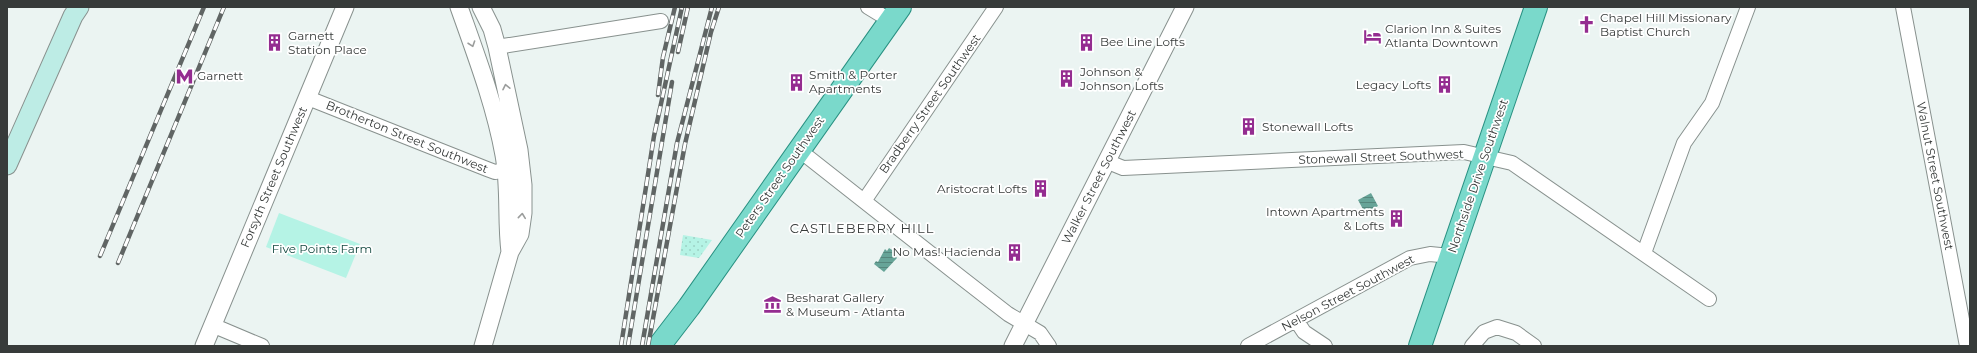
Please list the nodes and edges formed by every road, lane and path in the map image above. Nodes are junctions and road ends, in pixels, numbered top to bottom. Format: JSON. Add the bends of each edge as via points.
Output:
{"nodes":[{"id":1,"x":79,"y":7,"type":"edge"},
{"id":2,"x":345,"y":7,"type":"edge"},
{"id":3,"x":459,"y":7,"type":"edge"},
{"id":4,"x":481,"y":7,"type":"edge"},
{"id":5,"x":491,"y":7,"type":"edge"},
{"id":6,"x":868,"y":7,"type":"edge"},
{"id":7,"x":996,"y":7,"type":"edge"},
{"id":8,"x":1185,"y":7,"type":"edge"},
{"id":9,"x":1536,"y":7,"type":"edge"},
{"id":10,"x":1748,"y":7,"type":"edge"},
{"id":11,"x":1903,"y":7,"type":"edge"},
{"id":12,"x":895,"y":14,"type":"edge"},
{"id":13,"x":661,"y":21,"type":"dead end"},
{"id":14,"x":492,"y":29,"type":"junction"},
{"id":15,"x":497,"y":47,"type":"junction"},
{"id":16,"x":308,"y":98,"type":"junction"},
{"id":17,"x":799,"y":150,"type":"junction"},
{"id":18,"x":1484,"y":157,"type":"junction"},
{"id":19,"x":1106,"y":161,"type":"junction"},
{"id":20,"x":7,"y":165,"type":"edge"},
{"id":21,"x":514,"y":170,"type":"junction"},
{"id":22,"x":864,"y":200,"type":"junction"},
{"id":23,"x":1644,"y":253,"type":"junction"},
{"id":24,"x":1450,"y":256,"type":"junction"},
{"id":25,"x":1709,"y":299,"type":"dead end"},
{"id":26,"x":1296,"y":320,"type":"junction"},
{"id":27,"x":1024,"y":322,"type":"junction"},
{"id":28,"x":212,"y":325,"type":"junction"},
{"id":29,"x":204,"y":346,"type":"edge"},
{"id":30,"x":262,"y":346,"type":"edge"},
{"id":31,"x":483,"y":346,"type":"edge"},
{"id":32,"x":659,"y":346,"type":"edge"},
{"id":33,"x":1012,"y":346,"type":"edge"},
{"id":34,"x":1049,"y":346,"type":"edge"},
{"id":35,"x":1248,"y":346,"type":"edge"},
{"id":36,"x":1325,"y":346,"type":"edge"},
{"id":37,"x":1420,"y":346,"type":"edge"},
{"id":38,"x":1472,"y":346,"type":"edge"},
{"id":39,"x":1534,"y":346,"type":"edge"},
{"id":40,"x":1967,"y":346,"type":"edge"}],
"edges":[{"from":1,"to":20,"type":"main road"},
{"from":2,"to":16,"type":"street","name":"Forsyth Street Southwest"},
{"from":3,"to":21,"type":"street","one_way":true},
{"from":4,"to":14,"type":"street"},
{"from":5,"to":14,"type":"street"},
{"from":6,"to":12,"type":"street"},
{"from":7,"to":22,"type":"street","name":"Bradberry Street Southwest"},
{"from":8,"to":19,"type":"street","name":"Walker Street Southwest"},
{"from":9,"to":18,"type":"main road","name":"Northside Drive Southwest"},
{"from":10,"to":23,"type":"street","via":[[1712,103],[1684,143]]},
{"from":11,"to":40,"type":"street","name":"Walnut Street Southwest"},
{"from":12,"to":17,"type":"main road","name":"Peters Street Southwest"},
{"from":13,"to":15,"type":"street"},
{"from":14,"to":15,"type":"street"},
{"from":21,"to":15,"type":"street","one_way":true},
{"from":16,"to":21,"type":"street","name":"Brotherton Street Southwest","via":[[495,172]]},
{"from":16,"to":28,"type":"street","name":"Forsyth Street Southwest"},
{"from":17,"to":22,"type":"street"},
{"from":17,"to":32,"type":"main road","name":"Peters Street Southwest"},
{"from":18,"to":19,"type":"street","name":"Stonewall Street Southwest","via":[[1464,152],[1123,168]]},
{"from":18,"to":23,"type":"street","name":"Stonewall Street Southwest","via":[[1512,163]]},
{"from":18,"to":24,"type":"main road","name":"Northside Drive Southwest"},
{"from":19,"to":27,"type":"street","name":"Walker Street Southwest"},
{"from":21,"to":31,"type":"street","via":[[508,191],[510,252]]},
{"from":22,"to":27,"type":"street","via":[[1002,309]]},
{"from":23,"to":25,"type":"street","name":"Stonewall Street Southwest"},
{"from":24,"to":26,"type":"street","name":"Nelson Street Southwest","via":[[1430,254],[1410,258]]},
{"from":24,"to":37,"type":"main road","name":"Northside Drive Southwest"},
{"from":26,"to":35,"type":"street","name":"Nelson Street Southwest"},
{"from":26,"to":36,"type":"street","via":[[1304,332]]},
{"from":27,"to":33,"type":"street","name":"Walker Street Southwest"},
{"from":27,"to":34,"type":"street","via":[[1040,333]]},
{"from":28,"to":29,"type":"street","name":"Forsyth Street Southwest"},
{"from":28,"to":30,"type":"street"},
{"from":38,"to":39,"type":"street","via":[[1484,332],[1498,327],[1516,333]]}]}
